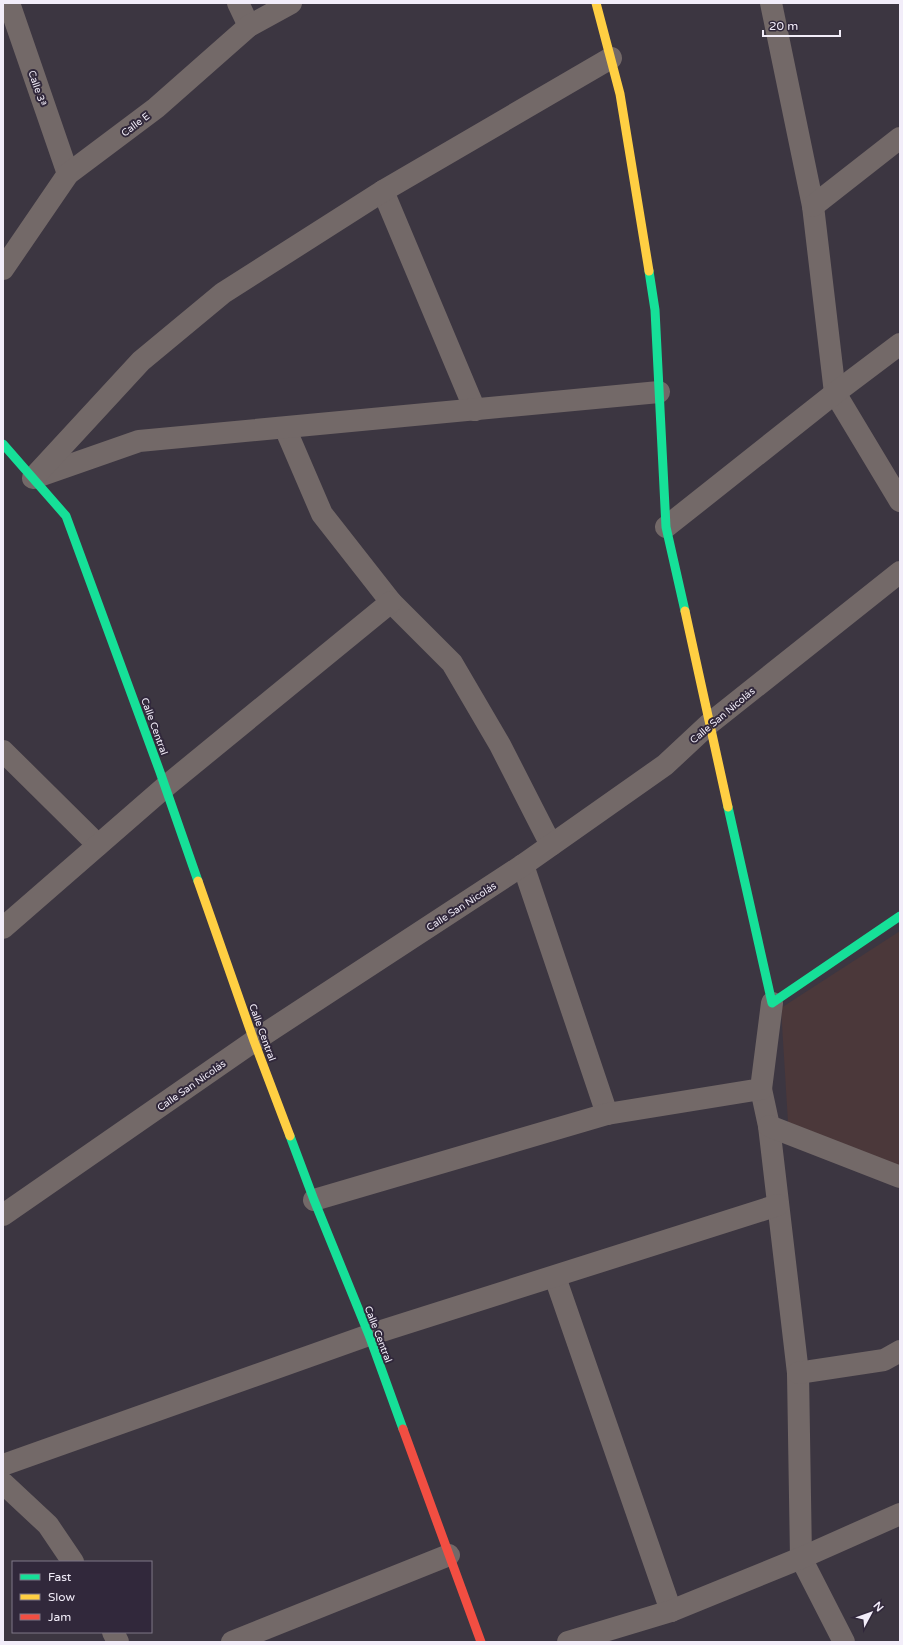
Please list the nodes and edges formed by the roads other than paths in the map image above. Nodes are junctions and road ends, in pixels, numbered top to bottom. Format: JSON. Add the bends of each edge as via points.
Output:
{"nodes":[{"id":1,"x":9,"y":3,"type":"edge"},
{"id":2,"x":238,"y":3,"type":"edge"},
{"id":3,"x":291,"y":3,"type":"edge"},
{"id":4,"x":596,"y":3,"type":"edge"},
{"id":5,"x":772,"y":4,"type":"edge"},
{"id":6,"x":249,"y":26,"type":"junction"},
{"id":7,"x":611,"y":58,"type":"junction"},
{"id":8,"x":900,"y":138,"type":"edge"},
{"id":9,"x":68,"y":174,"type":"junction"},
{"id":10,"x":383,"y":190,"type":"junction"},
{"id":11,"x":813,"y":206,"type":"junction"},
{"id":12,"x":3,"y":269,"type":"edge"},
{"id":13,"x":900,"y":344,"type":"edge"},
{"id":14,"x":659,"y":392,"type":"junction"},
{"id":15,"x":835,"y":393,"type":"junction"},
{"id":16,"x":475,"y":410,"type":"junction"},
{"id":17,"x":286,"y":428,"type":"junction"},
{"id":18,"x":3,"y":444,"type":"edge"},
{"id":19,"x":33,"y":478,"type":"junction"},
{"id":20,"x":900,"y":501,"type":"edge"},
{"id":21,"x":666,"y":527,"type":"junction"},
{"id":22,"x":900,"y":572,"type":"edge"},
{"id":23,"x":391,"y":602,"type":"junction"},
{"id":24,"x":709,"y":724,"type":"junction"},
{"id":25,"x":3,"y":751,"type":"edge"},
{"id":26,"x":165,"y":787,"type":"junction"},
{"id":27,"x":98,"y":845,"type":"junction"},
{"id":28,"x":551,"y":845,"type":"junction"},
{"id":29,"x":523,"y":865,"type":"junction"},
{"id":30,"x":900,"y":916,"type":"edge"},
{"id":31,"x":3,"y":928,"type":"edge"},
{"id":32,"x":772,"y":1003,"type":"junction"},
{"id":33,"x":254,"y":1042,"type":"junction"},
{"id":34,"x":761,"y":1089,"type":"junction"},
{"id":35,"x":607,"y":1114,"type":"junction"},
{"id":36,"x":769,"y":1126,"type":"junction"},
{"id":37,"x":900,"y":1177,"type":"edge"},
{"id":38,"x":314,"y":1200,"type":"junction"},
{"id":39,"x":778,"y":1205,"type":"junction"},
{"id":40,"x":3,"y":1215,"type":"edge"},
{"id":41,"x":555,"y":1277,"type":"junction"},
{"id":42,"x":369,"y":1335,"type":"junction"},
{"id":43,"x":900,"y":1351,"type":"edge"},
{"id":44,"x":798,"y":1373,"type":"junction"},
{"id":45,"x":3,"y":1466,"type":"edge"},
{"id":46,"x":3,"y":1483,"type":"edge"},
{"id":47,"x":900,"y":1514,"type":"edge"},
{"id":48,"x":449,"y":1555,"type":"junction"},
{"id":49,"x":800,"y":1558,"type":"junction"},
{"id":50,"x":72,"y":1561,"type":"edge"},
{"id":51,"x":671,"y":1611,"type":"junction"},
{"id":52,"x":114,"y":1633,"type":"edge"},
{"id":53,"x":118,"y":1642,"type":"edge"},
{"id":54,"x":232,"y":1642,"type":"edge"},
{"id":55,"x":481,"y":1642,"type":"edge"},
{"id":56,"x":568,"y":1642,"type":"edge"},
{"id":57,"x":844,"y":1642,"type":"edge"}],
"edges":[{"from":1,"to":9,"type":"street","name":"Calle 3ª"},
{"from":2,"to":6,"type":"street"},
{"from":3,"to":6,"type":"street","name":"Calle E"},
{"from":4,"to":7,"type":"street"},
{"from":5,"to":11,"type":"street"},
{"from":6,"to":9,"type":"street","name":"Calle E","via":[[156,108]]},
{"from":7,"to":10,"type":"street"},
{"from":7,"to":14,"type":"street","via":[[620,94],[655,310]]},
{"from":8,"to":11,"type":"street"},
{"from":9,"to":12,"type":"street","name":"Calle E"},
{"from":10,"to":16,"type":"street"},
{"from":10,"to":19,"type":"street","via":[[217,298],[141,361]]},
{"from":11,"to":15,"type":"street"},
{"from":13,"to":15,"type":"street"},
{"from":14,"to":16,"type":"street"},
{"from":14,"to":21,"type":"street"},
{"from":15,"to":20,"type":"street"},
{"from":15,"to":21,"type":"street"},
{"from":16,"to":17,"type":"street"},
{"from":17,"to":19,"type":"street","via":[[138,442]]},
{"from":17,"to":23,"type":"street","via":[[322,514]]},
{"from":18,"to":19,"type":"street","name":"Calle Central"},
{"from":19,"to":26,"type":"street","name":"Calle Central","via":[[66,516]]},
{"from":21,"to":24,"type":"street"},
{"from":22,"to":24,"type":"street","name":"Calle San Nicolás"},
{"from":23,"to":26,"type":"street"},
{"from":23,"to":28,"type":"street","via":[[452,663],[500,745]]},
{"from":24,"to":28,"type":"street","name":"Calle San Nicolás","via":[[665,765]]},
{"from":24,"to":32,"type":"street"},
{"from":25,"to":27,"type":"street"},
{"from":26,"to":27,"type":"street"},
{"from":26,"to":33,"type":"street","name":"Calle Central"},
{"from":27,"to":31,"type":"street"},
{"from":28,"to":29,"type":"street","name":"Calle San Nicolás"},
{"from":29,"to":33,"type":"street","name":"Calle San Nicolás"},
{"from":29,"to":35,"type":"street"},
{"from":30,"to":32,"type":"street"},
{"from":32,"to":34,"type":"street"},
{"from":33,"to":38,"type":"street","name":"Calle Central"},
{"from":33,"to":40,"type":"street","name":"Calle San Nicolás"},
{"from":34,"to":35,"type":"street"},
{"from":34,"to":36,"type":"street"},
{"from":35,"to":38,"type":"street"},
{"from":36,"to":37,"type":"street"},
{"from":36,"to":39,"type":"street"},
{"from":38,"to":42,"type":"street","name":"Calle Central"},
{"from":39,"to":41,"type":"street"},
{"from":39,"to":44,"type":"street"},
{"from":41,"to":42,"type":"street"},
{"from":41,"to":51,"type":"street"},
{"from":42,"to":45,"type":"street"},
{"from":42,"to":48,"type":"street","name":"Calle Central"},
{"from":43,"to":44,"type":"street","via":[[884,1360]]},
{"from":44,"to":49,"type":"street"},
{"from":46,"to":50,"type":"street","via":[[48,1525]]},
{"from":47,"to":49,"type":"street"},
{"from":48,"to":54,"type":"street"},
{"from":48,"to":55,"type":"street","name":"Calle Central"},
{"from":49,"to":51,"type":"street"},
{"from":49,"to":57,"type":"street"},
{"from":51,"to":56,"type":"street"},
{"from":52,"to":53,"type":"street"}]}
